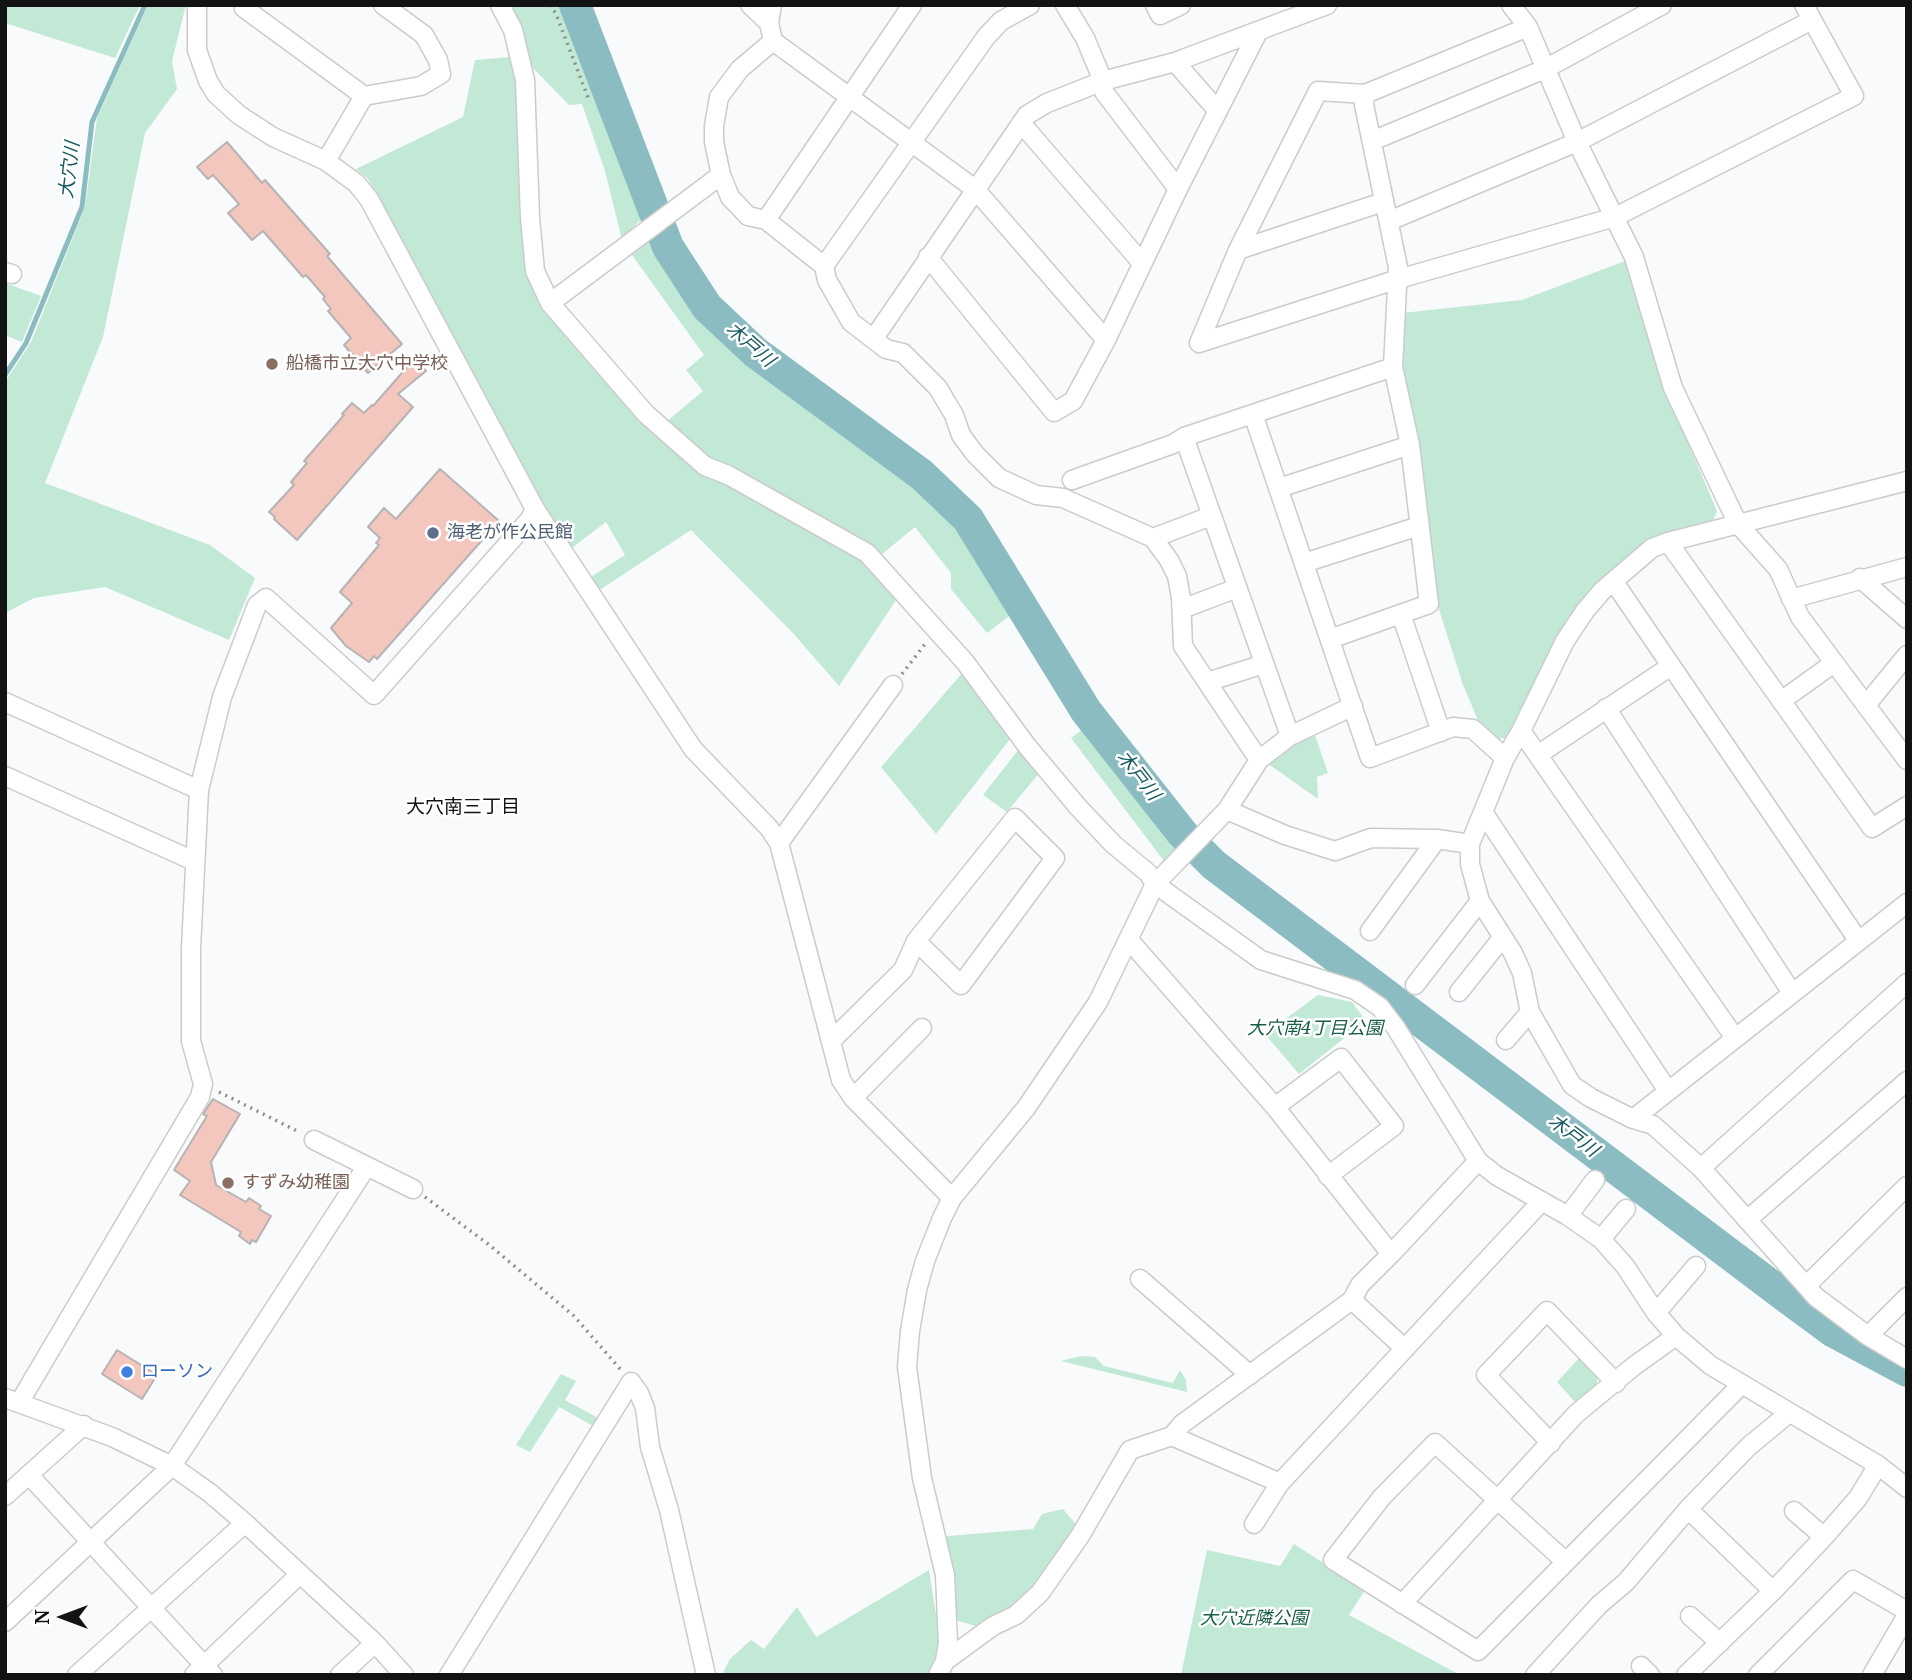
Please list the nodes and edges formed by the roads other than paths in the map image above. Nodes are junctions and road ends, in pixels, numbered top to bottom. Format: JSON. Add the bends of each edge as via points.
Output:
{"nodes":[{"id":1,"x":197,"y":5,"type":"edge"},
{"id":2,"x":245,"y":5,"type":"edge"},
{"id":3,"x":383,"y":5,"type":"edge"},
{"id":4,"x":500,"y":5,"type":"edge"},
{"id":5,"x":750,"y":5,"type":"edge"},
{"id":6,"x":912,"y":5,"type":"edge"},
{"id":7,"x":1030,"y":5,"type":"edge"},
{"id":8,"x":1065,"y":5,"type":"edge"},
{"id":9,"x":1155,"y":5,"type":"edge"},
{"id":10,"x":1181,"y":5,"type":"edge"},
{"id":11,"x":1326,"y":5,"type":"edge"},
{"id":12,"x":1511,"y":5,"type":"edge"},
{"id":13,"x":1662,"y":5,"type":"edge"},
{"id":14,"x":1808,"y":13,"type":"edge"},
{"id":15,"x":771,"y":23,"type":"edge"},
{"id":16,"x":1528,"y":27,"type":"junction"},
{"id":17,"x":1258,"y":32,"type":"junction"},
{"id":18,"x":1175,"y":62,"type":"junction"},
{"id":19,"x":1545,"y":69,"type":"junction"},
{"id":20,"x":1103,"y":82,"type":"junction"},
{"id":21,"x":1365,"y":94,"type":"junction"},
{"id":22,"x":364,"y":96,"type":"junction"},
{"id":23,"x":850,"y":99,"type":"junction"},
{"id":24,"x":1218,"y":111,"type":"junction"},
{"id":25,"x":1021,"y":123,"type":"junction"},
{"id":26,"x":1372,"y":141,"type":"junction"},
{"id":27,"x":1577,"y":142,"type":"junction"},
{"id":28,"x":912,"y":144,"type":"junction"},
{"id":29,"x":326,"y":161,"type":"junction"},
{"id":30,"x":709,"y":183,"type":"junction"},
{"id":31,"x":975,"y":189,"type":"junction"},
{"id":32,"x":1178,"y":189,"type":"junction"},
{"id":33,"x":1383,"y":202,"type":"junction"},
{"id":34,"x":1615,"y":217,"type":"junction"},
{"id":35,"x":766,"y":220,"type":"junction"},
{"id":36,"x":1389,"y":221,"type":"junction"},
{"id":37,"x":1238,"y":250,"type":"junction"},
{"id":38,"x":929,"y":257,"type":"junction"},
{"id":39,"x":1142,"y":263,"type":"junction"},
{"id":40,"x":824,"y":266,"type":"junction"},
{"id":41,"x":1395,"y":280,"type":"junction"},
{"id":42,"x":550,"y":303,"type":"junction"},
{"id":43,"x":874,"y":338,"type":"junction"},
{"id":44,"x":1106,"y":340,"type":"junction"},
{"id":45,"x":1393,"y":367,"type":"junction"},
{"id":46,"x":1253,"y":414,"type":"junction"},
{"id":47,"x":1184,"y":437,"type":"junction"},
{"id":48,"x":1410,"y":445,"type":"junction"},
{"id":49,"x":1072,"y":480,"type":"dead end"},
{"id":50,"x":1907,"y":481,"type":"edge"},
{"id":51,"x":1279,"y":488,"type":"junction"},
{"id":52,"x":535,"y":509,"type":"junction"},
{"id":53,"x":1211,"y":516,"type":"junction"},
{"id":54,"x":1738,"y":524,"type":"junction"},
{"id":55,"x":1419,"y":526,"type":"junction"},
{"id":56,"x":1153,"y":538,"type":"junction"},
{"id":57,"x":1668,"y":542,"type":"junction"},
{"id":58,"x":1304,"y":563,"type":"junction"},
{"id":59,"x":1907,"y":567,"type":"edge"},
{"id":60,"x":1860,"y":578,"type":"junction"},
{"id":61,"x":1614,"y":582,"type":"junction"},
{"id":62,"x":1237,"y":588,"type":"junction"},
{"id":63,"x":1791,"y":598,"type":"junction"},
{"id":64,"x":1190,"y":606,"type":"dead end"},
{"id":65,"x":1401,"y":614,"type":"junction"},
{"id":66,"x":1907,"y":619,"type":"edge"},
{"id":67,"x":1330,"y":639,"type":"junction"},
{"id":68,"x":1907,"y":655,"type":"edge"},
{"id":69,"x":1834,"y":663,"type":"junction"},
{"id":70,"x":1264,"y":664,"type":"junction"},
{"id":71,"x":1671,"y":666,"type":"junction"},
{"id":72,"x":1207,"y":682,"type":"junction"},
{"id":73,"x":893,"y":685,"type":"road end"},
{"id":74,"x":1781,"y":701,"type":"junction"},
{"id":75,"x":5,"y":702,"type":"edge"},
{"id":76,"x":1866,"y":705,"type":"junction"},
{"id":77,"x":1353,"y":706,"type":"junction"},
{"id":78,"x":1606,"y":708,"type":"junction"},
{"id":79,"x":1441,"y":732,"type":"junction"},
{"id":80,"x":1521,"y":732,"type":"junction"},
{"id":81,"x":1290,"y":736,"type":"junction"},
{"id":82,"x":1539,"y":754,"type":"junction"},
{"id":83,"x":1505,"y":758,"type":"junction"},
{"id":84,"x":1259,"y":760,"type":"junction"},
{"id":85,"x":1907,"y":760,"type":"edge"},
{"id":86,"x":5,"y":776,"type":"edge"},
{"id":87,"x":200,"y":790,"type":"junction"},
{"id":88,"x":1907,"y":806,"type":"edge"},
{"id":89,"x":1227,"y":810,"type":"junction"},
{"id":90,"x":1483,"y":812,"type":"junction"},
{"id":91,"x":1437,"y":839,"type":"junction"},
{"id":92,"x":779,"y":843,"type":"junction"},
{"id":93,"x":1470,"y":844,"type":"junction"},
{"id":94,"x":194,"y":861,"type":"junction"},
{"id":95,"x":1156,"y":884,"type":"junction"},
{"id":96,"x":1480,"y":901,"type":"junction"},
{"id":97,"x":1907,"y":903,"type":"edge"},
{"id":98,"x":1370,"y":931,"type":"dead end"},
{"id":99,"x":1502,"y":938,"type":"junction"},
{"id":100,"x":1129,"y":940,"type":"junction"},
{"id":101,"x":1858,"y":940,"type":"junction"},
{"id":102,"x":916,"y":941,"type":"junction"},
{"id":103,"x":1415,"y":985,"type":"dead end"},
{"id":104,"x":1905,"y":988,"type":"edge"},
{"id":105,"x":1459,"y":992,"type":"dead end"},
{"id":106,"x":1792,"y":993,"type":"junction"},
{"id":107,"x":1530,"y":1012,"type":"junction"},
{"id":108,"x":922,"y":1028,"type":"dead end"},
{"id":109,"x":1735,"y":1038,"type":"junction"},
{"id":110,"x":1506,"y":1040,"type":"dead end"},
{"id":111,"x":831,"y":1041,"type":"junction"},
{"id":112,"x":1907,"y":1081,"type":"edge"},
{"id":113,"x":1668,"y":1091,"type":"junction"},
{"id":114,"x":852,"y":1098,"type":"junction"},
{"id":115,"x":1275,"y":1107,"type":"junction"},
{"id":116,"x":1633,"y":1119,"type":"junction"},
{"id":117,"x":314,"y":1140,"type":"road end"},
{"id":118,"x":1478,"y":1161,"type":"junction"},
{"id":119,"x":367,"y":1166,"type":"junction"},
{"id":120,"x":1701,"y":1168,"type":"junction"},
{"id":121,"x":1328,"y":1176,"type":"junction"},
{"id":122,"x":1595,"y":1180,"type":"dead end"},
{"id":123,"x":1907,"y":1186,"type":"edge"},
{"id":124,"x":413,"y":1189,"type":"road end"},
{"id":125,"x":952,"y":1198,"type":"junction"},
{"id":126,"x":1542,"y":1201,"type":"junction"},
{"id":127,"x":1626,"y":1209,"type":"dead end"},
{"id":128,"x":1568,"y":1216,"type":"junction"},
{"id":129,"x":1747,"y":1220,"type":"junction"},
{"id":130,"x":1601,"y":1239,"type":"junction"},
{"id":131,"x":1391,"y":1254,"type":"junction"},
{"id":132,"x":1696,"y":1266,"type":"dead end"},
{"id":133,"x":1140,"y":1279,"type":"dead end"},
{"id":134,"x":1805,"y":1286,"type":"junction"},
{"id":135,"x":1907,"y":1297,"type":"edge"},
{"id":136,"x":1352,"y":1300,"type":"junction"},
{"id":137,"x":1656,"y":1313,"type":"junction"},
{"id":138,"x":1676,"y":1336,"type":"junction"},
{"id":139,"x":1868,"y":1336,"type":"junction"},
{"id":140,"x":1404,"y":1348,"type":"junction"},
{"id":141,"x":1907,"y":1359,"type":"edge"},
{"id":142,"x":1250,"y":1375,"type":"junction"},
{"id":143,"x":1616,"y":1383,"type":"junction"},
{"id":144,"x":1742,"y":1384,"type":"junction"},
{"id":145,"x":12,"y":1401,"type":"edge"},
{"id":146,"x":1788,"y":1413,"type":"junction"},
{"id":147,"x":84,"y":1425,"type":"junction"},
{"id":148,"x":1172,"y":1436,"type":"junction"},
{"id":149,"x":1550,"y":1443,"type":"junction"},
{"id":150,"x":1878,"y":1465,"type":"junction"},
{"id":151,"x":172,"y":1466,"type":"junction"},
{"id":152,"x":30,"y":1476,"type":"junction"},
{"id":153,"x":1280,"y":1483,"type":"junction"},
{"id":154,"x":1907,"y":1488,"type":"edge"},
{"id":155,"x":5,"y":1496,"type":"edge"},
{"id":156,"x":1497,"y":1499,"type":"junction"},
{"id":157,"x":1688,"y":1509,"type":"junction"},
{"id":158,"x":1794,"y":1511,"type":"dead end"},
{"id":159,"x":245,"y":1523,"type":"junction"},
{"id":160,"x":1254,"y":1524,"type":"dead end"},
{"id":161,"x":1824,"y":1537,"type":"junction"},
{"id":162,"x":91,"y":1543,"type":"junction"},
{"id":163,"x":1566,"y":1562,"type":"junction"},
{"id":164,"x":300,"y":1574,"type":"junction"},
{"id":165,"x":1773,"y":1591,"type":"junction"},
{"id":166,"x":1402,"y":1604,"type":"junction"},
{"id":167,"x":151,"y":1608,"type":"junction"},
{"id":168,"x":1907,"y":1613,"type":"edge"},
{"id":169,"x":1690,"y":1616,"type":"dead end"},
{"id":170,"x":5,"y":1622,"type":"edge"},
{"id":171,"x":1902,"y":1639,"type":"edge"},
{"id":172,"x":375,"y":1643,"type":"junction"},
{"id":173,"x":1720,"y":1643,"type":"junction"},
{"id":174,"x":942,"y":1668,"type":"edge"},
{"id":175,"x":203,"y":1672,"type":"edge"},
{"id":176,"x":77,"y":1675,"type":"edge"},
{"id":177,"x":340,"y":1675,"type":"edge"},
{"id":178,"x":404,"y":1675,"type":"edge"},
{"id":179,"x":449,"y":1675,"type":"edge"},
{"id":180,"x":706,"y":1675,"type":"edge"},
{"id":181,"x":1535,"y":1675,"type":"edge"},
{"id":182,"x":1686,"y":1675,"type":"edge"},
{"id":183,"x":1758,"y":1675,"type":"edge"},
{"id":184,"x":1871,"y":1675,"type":"edge"}],
"edges":[{"from":1,"to":29,"type":"street","via":[[197,50],[216,94],[273,137]]},
{"from":2,"to":22,"type":"street"},
{"from":3,"to":22,"type":"street","via":[[424,35],[440,74],[421,86]]},
{"from":4,"to":42,"type":"street","via":[[513,30],[525,79],[533,260]]},
{"from":5,"to":15,"type":"street"},
{"from":6,"to":23,"type":"street"},
{"from":7,"to":28,"type":"street","via":[[986,37]]},
{"from":8,"to":20,"type":"street","via":[[1086,38]]},
{"from":9,"to":10,"type":"street","via":[[1160,15]]},
{"from":11,"to":17,"type":"street"},
{"from":12,"to":16,"type":"street"},
{"from":13,"to":19,"type":"street"},
{"from":14,"to":27,"type":"street"},
{"from":14,"to":34,"type":"street","via":[[1854,96]]},
{"from":15,"to":23,"type":"street"},
{"from":15,"to":30,"type":"street","via":[[719,97],[714,126],[717,159]]},
{"from":16,"to":19,"type":"street"},
{"from":16,"to":21,"type":"street"},
{"from":17,"to":18,"type":"street"},
{"from":17,"to":24,"type":"street"},
{"from":18,"to":20,"type":"street"},
{"from":18,"to":24,"type":"street"},
{"from":19,"to":26,"type":"street"},
{"from":19,"to":27,"type":"street"},
{"from":20,"to":25,"type":"street","via":[[1047,103]]},
{"from":20,"to":32,"type":"street","via":[[1104,92]]},
{"from":21,"to":26,"type":"street"},
{"from":21,"to":37,"type":"street","via":[[1318,92]]},
{"from":22,"to":29,"type":"street"},
{"from":23,"to":28,"type":"street"},
{"from":23,"to":35,"type":"street"},
{"from":24,"to":32,"type":"street"},
{"from":25,"to":31,"type":"street"},
{"from":25,"to":39,"type":"street"},
{"from":26,"to":33,"type":"street"},
{"from":27,"to":34,"type":"street"},
{"from":27,"to":36,"type":"street"},
{"from":28,"to":31,"type":"street"},
{"from":28,"to":40,"type":"street"},
{"from":29,"to":52,"type":"street","via":[[369,199]]},
{"from":30,"to":35,"type":"street","via":[[748,216]]},
{"from":30,"to":42,"type":"street"},
{"from":31,"to":38,"type":"street"},
{"from":31,"to":44,"type":"street"},
{"from":32,"to":39,"type":"street"},
{"from":33,"to":36,"type":"street"},
{"from":33,"to":37,"type":"street"},
{"from":34,"to":41,"type":"street"},
{"from":34,"to":54,"type":"street","via":[[1634,257],[1673,388]]},
{"from":35,"to":40,"type":"street"},
{"from":36,"to":41,"type":"street","via":[[1398,267]]},
{"from":37,"to":41,"type":"street","via":[[1199,343]]},
{"from":38,"to":43,"type":"street"},
{"from":38,"to":44,"type":"street","via":[[1055,412],[1073,401]]},
{"from":39,"to":44,"type":"street"},
{"from":40,"to":43,"type":"street","via":[[851,322]]},
{"from":41,"to":45,"type":"street"},
{"from":42,"to":95,"type":"street","via":[[646,414],[705,466],[867,553],[937,628],[1078,807]]},
{"from":43,"to":56,"type":"street","via":[[886,349],[903,353],[938,388],[961,435],[999,478],[1036,495],[1063,498]]},
{"from":45,"to":46,"type":"street"},
{"from":45,"to":48,"type":"street"},
{"from":46,"to":47,"type":"street"},
{"from":46,"to":51,"type":"street"},
{"from":47,"to":49,"type":"street"},
{"from":47,"to":53,"type":"street"},
{"from":48,"to":51,"type":"street"},
{"from":48,"to":55,"type":"street"},
{"from":50,"to":54,"type":"street"},
{"from":51,"to":58,"type":"street"},
{"from":52,"to":87,"type":"street","via":[[374,695],[266,598],[257,605],[222,697]]},
{"from":52,"to":92,"type":"street","via":[[693,749]]},
{"from":53,"to":56,"type":"street"},
{"from":53,"to":62,"type":"street"},
{"from":54,"to":57,"type":"street"},
{"from":54,"to":63,"type":"street","via":[[1778,569]]},
{"from":55,"to":58,"type":"street"},
{"from":55,"to":65,"type":"street","via":[[1429,604]]},
{"from":56,"to":72,"type":"street","via":[[1177,576],[1184,646]]},
{"from":57,"to":61,"type":"street","via":[[1652,548]]},
{"from":57,"to":74,"type":"street"},
{"from":58,"to":67,"type":"street"},
{"from":59,"to":60,"type":"street"},
{"from":60,"to":63,"type":"street"},
{"from":60,"to":66,"type":"street"},
{"from":61,"to":71,"type":"street"},
{"from":61,"to":80,"type":"street","via":[[1585,611],[1565,641]]},
{"from":62,"to":64,"type":"street"},
{"from":62,"to":70,"type":"street"},
{"from":63,"to":69,"type":"street"},
{"from":65,"to":67,"type":"street"},
{"from":65,"to":79,"type":"street"},
{"from":67,"to":77,"type":"street"},
{"from":68,"to":76,"type":"street"},
{"from":69,"to":74,"type":"street"},
{"from":69,"to":76,"type":"street"},
{"from":70,"to":72,"type":"street"},
{"from":70,"to":81,"type":"street"},
{"from":71,"to":78,"type":"street"},
{"from":71,"to":101,"type":"street"},
{"from":72,"to":84,"type":"street"},
{"from":73,"to":92,"type":"street"},
{"from":74,"to":88,"type":"street","via":[[1872,828]]},
{"from":75,"to":87,"type":"street"},
{"from":76,"to":85,"type":"street"},
{"from":77,"to":79,"type":"street","via":[[1370,758]]},
{"from":77,"to":81,"type":"street"},
{"from":78,"to":82,"type":"street"},
{"from":78,"to":106,"type":"street"},
{"from":79,"to":83,"type":"street","via":[[1453,727],[1473,729]]},
{"from":80,"to":82,"type":"street"},
{"from":80,"to":83,"type":"street"},
{"from":81,"to":84,"type":"street"},
{"from":82,"to":109,"type":"street"},
{"from":83,"to":90,"type":"street"},
{"from":84,"to":89,"type":"street"},
{"from":86,"to":94,"type":"street"},
{"from":87,"to":94,"type":"street"},
{"from":89,"to":91,"type":"street","via":[[1335,851],[1371,838]]},
{"from":89,"to":95,"type":"street"},
{"from":90,"to":93,"type":"street"},
{"from":90,"to":113,"type":"street"},
{"from":91,"to":93,"type":"street"},
{"from":91,"to":98,"type":"street"},
{"from":92,"to":111,"type":"street"},
{"from":93,"to":96,"type":"street"},
{"from":94,"to":145,"type":"street","via":[[191,1041],[203,1084],[200,1097]]},
{"from":95,"to":100,"type":"street"},
{"from":95,"to":118,"type":"street","via":[[1261,960],[1355,990],[1380,1007]]},
{"from":96,"to":99,"type":"street"},
{"from":96,"to":103,"type":"street"},
{"from":97,"to":101,"type":"street"},
{"from":99,"to":105,"type":"street"},
{"from":99,"to":107,"type":"street","via":[[1522,973]]},
{"from":100,"to":115,"type":"street"},
{"from":100,"to":125,"type":"street","via":[[1098,1002],[1027,1108]]},
{"from":101,"to":106,"type":"street"},
{"from":102,"to":102,"type":"street","via":[[1015,818],[1055,858],[961,985]]},
{"from":102,"to":111,"type":"street","via":[[903,970]]},
{"from":104,"to":120,"type":"street"},
{"from":106,"to":109,"type":"street"},
{"from":107,"to":110,"type":"street"},
{"from":107,"to":116,"type":"street","via":[[1572,1085]]},
{"from":108,"to":114,"type":"street"},
{"from":109,"to":113,"type":"street"},
{"from":111,"to":114,"type":"street","via":[[841,1080]]},
{"from":112,"to":129,"type":"street"},
{"from":113,"to":116,"type":"street"},
{"from":114,"to":125,"type":"street"},
{"from":115,"to":121,"type":"street"},
{"from":115,"to":121,"type":"street","via":[[1341,1058],[1394,1126]]},
{"from":116,"to":120,"type":"street","via":[[1653,1125]]},
{"from":117,"to":119,"type":"street"},
{"from":118,"to":126,"type":"street"},
{"from":118,"to":131,"type":"street"},
{"from":119,"to":124,"type":"street"},
{"from":119,"to":151,"type":"street"},
{"from":120,"to":129,"type":"street"},
{"from":121,"to":131,"type":"street"},
{"from":122,"to":128,"type":"street"},
{"from":123,"to":134,"type":"street"},
{"from":125,"to":174,"type":"street","via":[[925,1261],[907,1367],[922,1478],[945,1576],[948,1610]]},
{"from":126,"to":128,"type":"street"},
{"from":126,"to":140,"type":"street"},
{"from":127,"to":130,"type":"street"},
{"from":128,"to":130,"type":"street"},
{"from":129,"to":134,"type":"street"},
{"from":130,"to":137,"type":"street"},
{"from":131,"to":136,"type":"street","via":[[1360,1285]]},
{"from":132,"to":137,"type":"street"},
{"from":133,"to":142,"type":"street"},
{"from":134,"to":139,"type":"street"},
{"from":135,"to":139,"type":"street"},
{"from":136,"to":140,"type":"street"},
{"from":136,"to":142,"type":"street"},
{"from":137,"to":138,"type":"street"},
{"from":138,"to":143,"type":"street"},
{"from":138,"to":144,"type":"street"},
{"from":139,"to":141,"type":"street"},
{"from":140,"to":153,"type":"street"},
{"from":142,"to":148,"type":"street"},
{"from":143,"to":149,"type":"street","via":[[1576,1414]]},
{"from":143,"to":149,"type":"street","via":[[1547,1311],[1486,1375]]},
{"from":144,"to":146,"type":"street"},
{"from":144,"to":163,"type":"street"},
{"from":145,"to":147,"type":"street"},
{"from":146,"to":150,"type":"street"},
{"from":146,"to":157,"type":"street"},
{"from":147,"to":151,"type":"street"},
{"from":147,"to":152,"type":"street"},
{"from":148,"to":153,"type":"street"},
{"from":148,"to":174,"type":"street","via":[[1130,1450],[1040,1593]]},
{"from":149,"to":156,"type":"street"},
{"from":150,"to":154,"type":"street"},
{"from":150,"to":161,"type":"street","via":[[1858,1498]]},
{"from":151,"to":159,"type":"street"},
{"from":151,"to":162,"type":"street"},
{"from":152,"to":155,"type":"street"},
{"from":152,"to":162,"type":"street"},
{"from":153,"to":160,"type":"street"},
{"from":156,"to":163,"type":"street"},
{"from":156,"to":166,"type":"street"},
{"from":156,"to":166,"type":"street","via":[[1435,1443],[1382,1496],[1333,1560]]},
{"from":157,"to":165,"type":"street"},
{"from":157,"to":181,"type":"street","via":[[1626,1582]]},
{"from":158,"to":161,"type":"street"},
{"from":159,"to":164,"type":"street"},
{"from":159,"to":167,"type":"street"},
{"from":161,"to":165,"type":"street"},
{"from":162,"to":167,"type":"street"},
{"from":162,"to":170,"type":"street"},
{"from":163,"to":166,"type":"street","via":[[1478,1651]]},
{"from":164,"to":172,"type":"street"},
{"from":164,"to":175,"type":"street"},
{"from":165,"to":173,"type":"street"},
{"from":167,"to":175,"type":"street"},
{"from":167,"to":176,"type":"street"},
{"from":168,"to":171,"type":"street"},
{"from":168,"to":183,"type":"street","via":[[1853,1580]]},
{"from":169,"to":173,"type":"street"},
{"from":171,"to":184,"type":"street"},
{"from":172,"to":177,"type":"street"},
{"from":172,"to":178,"type":"street"},
{"from":173,"to":182,"type":"street"},
{"from":179,"to":180,"type":"street","via":[[631,1382],[645,1408],[650,1447]]}]}
